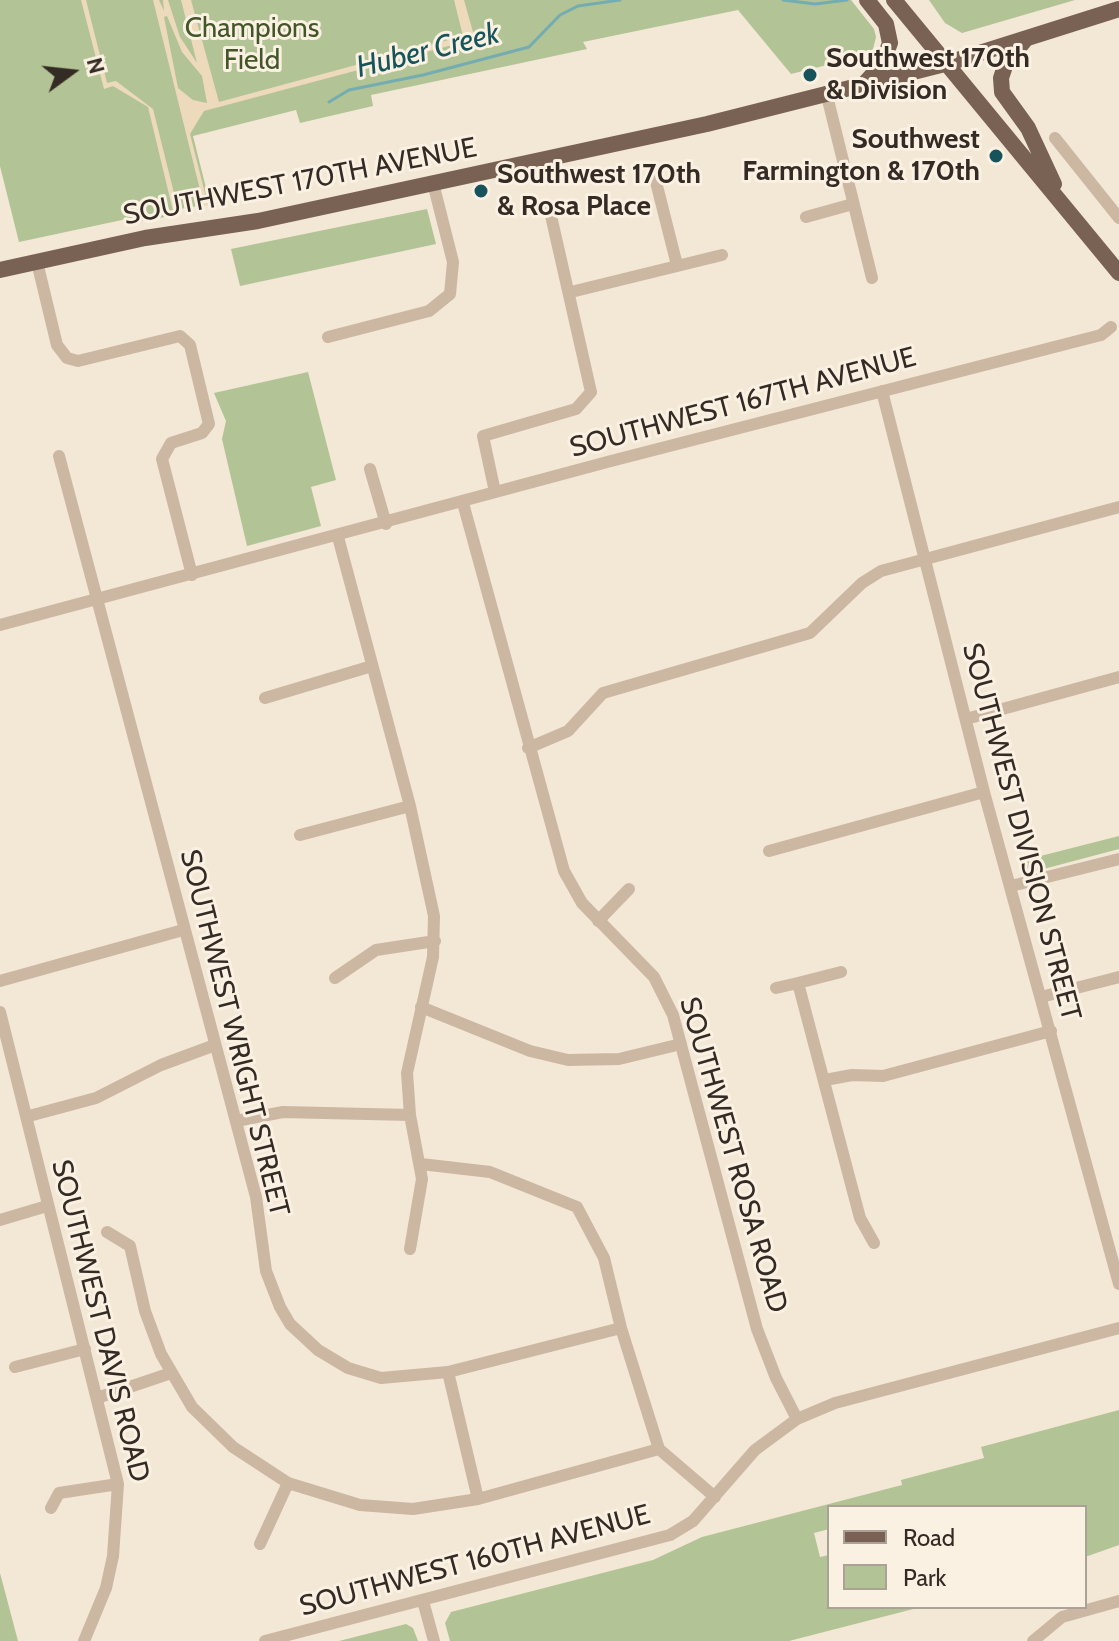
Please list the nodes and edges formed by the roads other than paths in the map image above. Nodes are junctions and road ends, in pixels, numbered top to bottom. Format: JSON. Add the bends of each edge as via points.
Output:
{"nodes":[{"id":1,"x":867,"y":0,"type":"edge"},
{"id":2,"x":894,"y":0,"type":"edge"},
{"id":3,"x":1119,"y":9,"type":"edge"},
{"id":4,"x":1026,"y":39,"type":"junction"},
{"id":5,"x":945,"y":64,"type":"junction"},
{"id":6,"x":864,"y":84,"type":"junction"},
{"id":7,"x":826,"y":92,"type":"junction"},
{"id":8,"x":1055,"y":138,"type":"dead end"},
{"id":9,"x":655,"y":178,"type":"dead end"},
{"id":10,"x":433,"y":183,"type":"junction"},
{"id":11,"x":853,"y":204,"type":"junction"},
{"id":12,"x":1063,"y":204,"type":"junction"},
{"id":13,"x":549,"y":207,"type":"dead end"},
{"id":14,"x":1118,"y":215,"type":"edge"},
{"id":15,"x":806,"y":217,"type":"dead end"},
{"id":16,"x":722,"y":255,"type":"dead end"},
{"id":17,"x":37,"y":262,"type":"junction"},
{"id":18,"x":677,"y":265,"type":"junction"},
{"id":19,"x":0,"y":270,"type":"edge"},
{"id":20,"x":1119,"y":273,"type":"edge"},
{"id":21,"x":872,"y":278,"type":"dead end"},
{"id":22,"x":571,"y":292,"type":"junction"},
{"id":23,"x":1111,"y":327,"type":"dead end"},
{"id":24,"x":328,"y":337,"type":"dead end"},
{"id":25,"x":882,"y":391,"type":"junction"},
{"id":26,"x":59,"y":456,"type":"dead end"},
{"id":27,"x":370,"y":469,"type":"dead end"},
{"id":28,"x":495,"y":492,"type":"junction"},
{"id":29,"x":463,"y":503,"type":"junction"},
{"id":30,"x":1119,"y":507,"type":"edge"},
{"id":31,"x":386,"y":524,"type":"junction"},
{"id":32,"x":338,"y":537,"type":"junction"},
{"id":33,"x":922,"y":557,"type":"junction"},
{"id":34,"x":192,"y":575,"type":"junction"},
{"id":35,"x":97,"y":600,"type":"junction"},
{"id":36,"x":0,"y":625,"type":"edge"},
{"id":37,"x":372,"y":666,"type":"junction"},
{"id":38,"x":1119,"y":677,"type":"edge"},
{"id":39,"x":265,"y":698,"type":"dead end"},
{"id":40,"x":966,"y":719,"type":"junction"},
{"id":41,"x":528,"y":748,"type":"junction"},
{"id":42,"x":984,"y":792,"type":"junction"},
{"id":43,"x":410,"y":806,"type":"junction"},
{"id":44,"x":300,"y":835,"type":"dead end"},
{"id":45,"x":769,"y":851,"type":"dead end"},
{"id":46,"x":1119,"y":859,"type":"edge"},
{"id":47,"x":1011,"y":886,"type":"junction"},
{"id":48,"x":629,"y":889,"type":"dead end"},
{"id":49,"x":598,"y":921,"type":"junction"},
{"id":50,"x":183,"y":930,"type":"junction"},
{"id":51,"x":435,"y":941,"type":"junction"},
{"id":52,"x":841,"y":972,"type":"dead end"},
{"id":53,"x":1119,"y":977,"type":"edge"},
{"id":54,"x":335,"y":978,"type":"dead end"},
{"id":55,"x":0,"y":981,"type":"edge"},
{"id":56,"x":798,"y":983,"type":"junction"},
{"id":57,"x":776,"y":988,"type":"dead end"},
{"id":58,"x":1041,"y":997,"type":"junction"},
{"id":59,"x":421,"y":1007,"type":"junction"},
{"id":60,"x":0,"y":1012,"type":"edge"},
{"id":61,"x":1051,"y":1031,"type":"junction"},
{"id":62,"x":681,"y":1044,"type":"junction"},
{"id":63,"x":215,"y":1045,"type":"junction"},
{"id":64,"x":14,"y":1065,"type":"junction"},
{"id":65,"x":0,"y":1069,"type":"edge"},
{"id":66,"x":825,"y":1080,"type":"junction"},
{"id":67,"x":410,"y":1115,"type":"junction"},
{"id":68,"x":29,"y":1116,"type":"junction"},
{"id":69,"x":236,"y":1121,"type":"junction"},
{"id":70,"x":421,"y":1164,"type":"junction"},
{"id":71,"x":47,"y":1206,"type":"junction"},
{"id":72,"x":0,"y":1220,"type":"edge"},
{"id":73,"x":107,"y":1232,"type":"dead end"},
{"id":74,"x":874,"y":1243,"type":"dead end"},
{"id":75,"x":410,"y":1249,"type":"dead end"},
{"id":76,"x":1119,"y":1284,"type":"edge"},
{"id":77,"x":621,"y":1328,"type":"junction"},
{"id":78,"x":1119,"y":1328,"type":"edge"},
{"id":79,"x":85,"y":1349,"type":"junction"},
{"id":80,"x":15,"y":1367,"type":"dead end"},
{"id":81,"x":448,"y":1372,"type":"junction"},
{"id":82,"x":171,"y":1373,"type":"junction"},
{"id":83,"x":97,"y":1398,"type":"junction"},
{"id":84,"x":797,"y":1419,"type":"junction"},
{"id":85,"x":659,"y":1449,"type":"junction"},
{"id":86,"x":288,"y":1483,"type":"junction"},
{"id":87,"x":118,"y":1484,"type":"junction"},
{"id":88,"x":715,"y":1497,"type":"junction"},
{"id":89,"x":478,"y":1499,"type":"junction"},
{"id":90,"x":51,"y":1508,"type":"dead end"},
{"id":91,"x":260,"y":1544,"type":"dead end"},
{"id":92,"x":423,"y":1601,"type":"junction"},
{"id":93,"x":1119,"y":1601,"type":"edge"},
{"id":94,"x":84,"y":1641,"type":"edge"},
{"id":95,"x":265,"y":1641,"type":"edge"},
{"id":96,"x":434,"y":1641,"type":"edge"},
{"id":97,"x":1033,"y":1641,"type":"edge"}],
"edges":[{"from":1,"to":6,"type":"main road","via":[[886,24],[890,43],[882,64]]},
{"from":2,"to":5,"type":"main road"},
{"from":3,"to":4,"type":"main road","name":"SOUTHWEST 170TH AVENUE"},
{"from":4,"to":5,"type":"main road","name":"SOUTHWEST 170TH AVENUE"},
{"from":4,"to":12,"type":"main road","via":[[1006,63],[1002,92],[1028,128]]},
{"from":5,"to":6,"type":"main road","name":"SOUTHWEST 170TH AVENUE"},
{"from":5,"to":12,"type":"main road"},
{"from":6,"to":7,"type":"main road","name":"SOUTHWEST 170TH AVENUE"},
{"from":7,"to":10,"type":"main road","name":"SOUTHWEST 170TH AVENUE","via":[[707,124]]},
{"from":7,"to":11,"type":"street"},
{"from":8,"to":14,"type":"street"},
{"from":9,"to":18,"type":"street"},
{"from":10,"to":17,"type":"main road","name":"SOUTHWEST 170TH AVENUE"},
{"from":10,"to":24,"type":"street","via":[[453,262],[450,294],[429,311]]},
{"from":11,"to":15,"type":"street"},
{"from":11,"to":21,"type":"street"},
{"from":12,"to":20,"type":"main road"},
{"from":13,"to":22,"type":"street"},
{"from":16,"to":18,"type":"street"},
{"from":17,"to":19,"type":"main road","name":"SOUTHWEST 170TH AVENUE"},
{"from":17,"to":34,"type":"street","via":[[57,345],[72,361],[174,337],[188,339],[209,428],[171,443],[163,450],[163,467]]},
{"from":18,"to":22,"type":"street"},
{"from":22,"to":28,"type":"street","via":[[591,392],[576,409],[483,436]]},
{"from":23,"to":25,"type":"street","name":"SOUTHWEST 167TH AVENUE","via":[[1101,335]]},
{"from":25,"to":28,"type":"street","name":"SOUTHWEST 167TH AVENUE"},
{"from":25,"to":33,"type":"street","name":"SOUTHWEST DIVISION STREET"},
{"from":26,"to":35,"type":"street","name":"SOUTHWEST WRIGHT STREET"},
{"from":27,"to":31,"type":"street"},
{"from":28,"to":29,"type":"street","name":"SOUTHWEST 167TH AVENUE"},
{"from":29,"to":31,"type":"street","name":"SOUTHWEST 167TH AVENUE"},
{"from":29,"to":41,"type":"street","name":"SOUTHWEST ROSA ROAD"},
{"from":30,"to":33,"type":"street"},
{"from":31,"to":32,"type":"street","name":"SOUTHWEST 167TH AVENUE"},
{"from":32,"to":34,"type":"street","name":"SOUTHWEST 167TH AVENUE"},
{"from":32,"to":37,"type":"street"},
{"from":33,"to":40,"type":"street","name":"SOUTHWEST DIVISION STREET"},
{"from":33,"to":41,"type":"street","via":[[862,583],[810,633],[610,690],[568,731]]},
{"from":34,"to":35,"type":"street","name":"SOUTHWEST 167TH AVENUE"},
{"from":35,"to":36,"type":"street","name":"SOUTHWEST 167TH AVENUE"},
{"from":35,"to":50,"type":"street","name":"SOUTHWEST WRIGHT STREET"},
{"from":37,"to":39,"type":"street"},
{"from":37,"to":43,"type":"street"},
{"from":38,"to":40,"type":"street"},
{"from":40,"to":42,"type":"street","name":"SOUTHWEST DIVISION STREET"},
{"from":41,"to":49,"type":"street","name":"SOUTHWEST ROSA ROAD","via":[[570,886]]},
{"from":42,"to":45,"type":"street"},
{"from":42,"to":47,"type":"street","name":"SOUTHWEST DIVISION STREET"},
{"from":43,"to":44,"type":"street"},
{"from":43,"to":51,"type":"street","via":[[431,891]]},
{"from":46,"to":47,"type":"street"},
{"from":47,"to":58,"type":"street","name":"SOUTHWEST DIVISION STREET"},
{"from":48,"to":49,"type":"street"},
{"from":49,"to":62,"type":"street","name":"SOUTHWEST ROSA ROAD","via":[[654,977]]},
{"from":50,"to":55,"type":"street"},
{"from":50,"to":63,"type":"street","name":"SOUTHWEST WRIGHT STREET"},
{"from":51,"to":54,"type":"street","via":[[376,950]]},
{"from":51,"to":59,"type":"street"},
{"from":52,"to":56,"type":"street"},
{"from":53,"to":58,"type":"street"},
{"from":56,"to":57,"type":"street"},
{"from":56,"to":66,"type":"street"},
{"from":58,"to":61,"type":"street","name":"SOUTHWEST DIVISION STREET"},
{"from":59,"to":62,"type":"street","via":[[530,1051],[568,1060],[619,1059]]},
{"from":59,"to":67,"type":"street","via":[[407,1073]]},
{"from":60,"to":64,"type":"street","name":"SOUTHWEST DAVIS ROAD"},
{"from":61,"to":66,"type":"street","via":[[883,1076]]},
{"from":61,"to":76,"type":"street","name":"SOUTHWEST DIVISION STREET"},
{"from":62,"to":84,"type":"street","name":"SOUTHWEST ROSA ROAD","via":[[757,1329]]},
{"from":63,"to":68,"type":"street","via":[[96,1098]]},
{"from":63,"to":69,"type":"street","name":"SOUTHWEST WRIGHT STREET"},
{"from":64,"to":65,"type":"street"},
{"from":64,"to":68,"type":"street","name":"SOUTHWEST DAVIS ROAD"},
{"from":66,"to":74,"type":"street","via":[[860,1218]]},
{"from":67,"to":69,"type":"street","via":[[283,1112]]},
{"from":67,"to":70,"type":"street"},
{"from":68,"to":71,"type":"street","name":"SOUTHWEST DAVIS ROAD"},
{"from":69,"to":81,"type":"street","name":"SOUTHWEST WRIGHT STREET","via":[[259,1211],[266,1271],[290,1324],[334,1361],[367,1375],[399,1379]]},
{"from":70,"to":75,"type":"street"},
{"from":70,"to":77,"type":"street","via":[[490,1172],[577,1207],[604,1258]]},
{"from":71,"to":72,"type":"street"},
{"from":71,"to":79,"type":"street","name":"SOUTHWEST DAVIS ROAD"},
{"from":73,"to":82,"type":"street","via":[[130,1246],[145,1311]]},
{"from":77,"to":81,"type":"street","name":"SOUTHWEST WRIGHT STREET"},
{"from":77,"to":85,"type":"street"},
{"from":78,"to":84,"type":"street","name":"SOUTHWEST 160TH AVENUE","via":[[835,1403]]},
{"from":79,"to":80,"type":"street"},
{"from":79,"to":83,"type":"street","name":"SOUTHWEST DAVIS ROAD"},
{"from":81,"to":89,"type":"street"},
{"from":82,"to":83,"type":"street"},
{"from":82,"to":86,"type":"street","via":[[209,1425]]},
{"from":83,"to":87,"type":"street","name":"SOUTHWEST DAVIS ROAD"},
{"from":84,"to":88,"type":"street","name":"SOUTHWEST 160TH AVENUE","via":[[755,1450]]},
{"from":85,"to":88,"type":"street"},
{"from":85,"to":89,"type":"street"},
{"from":86,"to":89,"type":"street","via":[[389,1509]]},
{"from":86,"to":91,"type":"street"},
{"from":87,"to":90,"type":"street","via":[[59,1493]]},
{"from":87,"to":94,"type":"street","name":"SOUTHWEST DAVIS ROAD","via":[[113,1556]]},
{"from":88,"to":92,"type":"street","name":"SOUTHWEST 160TH AVENUE","via":[[693,1521],[670,1535]]},
{"from":92,"to":95,"type":"street","name":"SOUTHWEST 160TH AVENUE"},
{"from":92,"to":96,"type":"street"},
{"from":93,"to":97,"type":"street","via":[[1062,1617]]}]}
